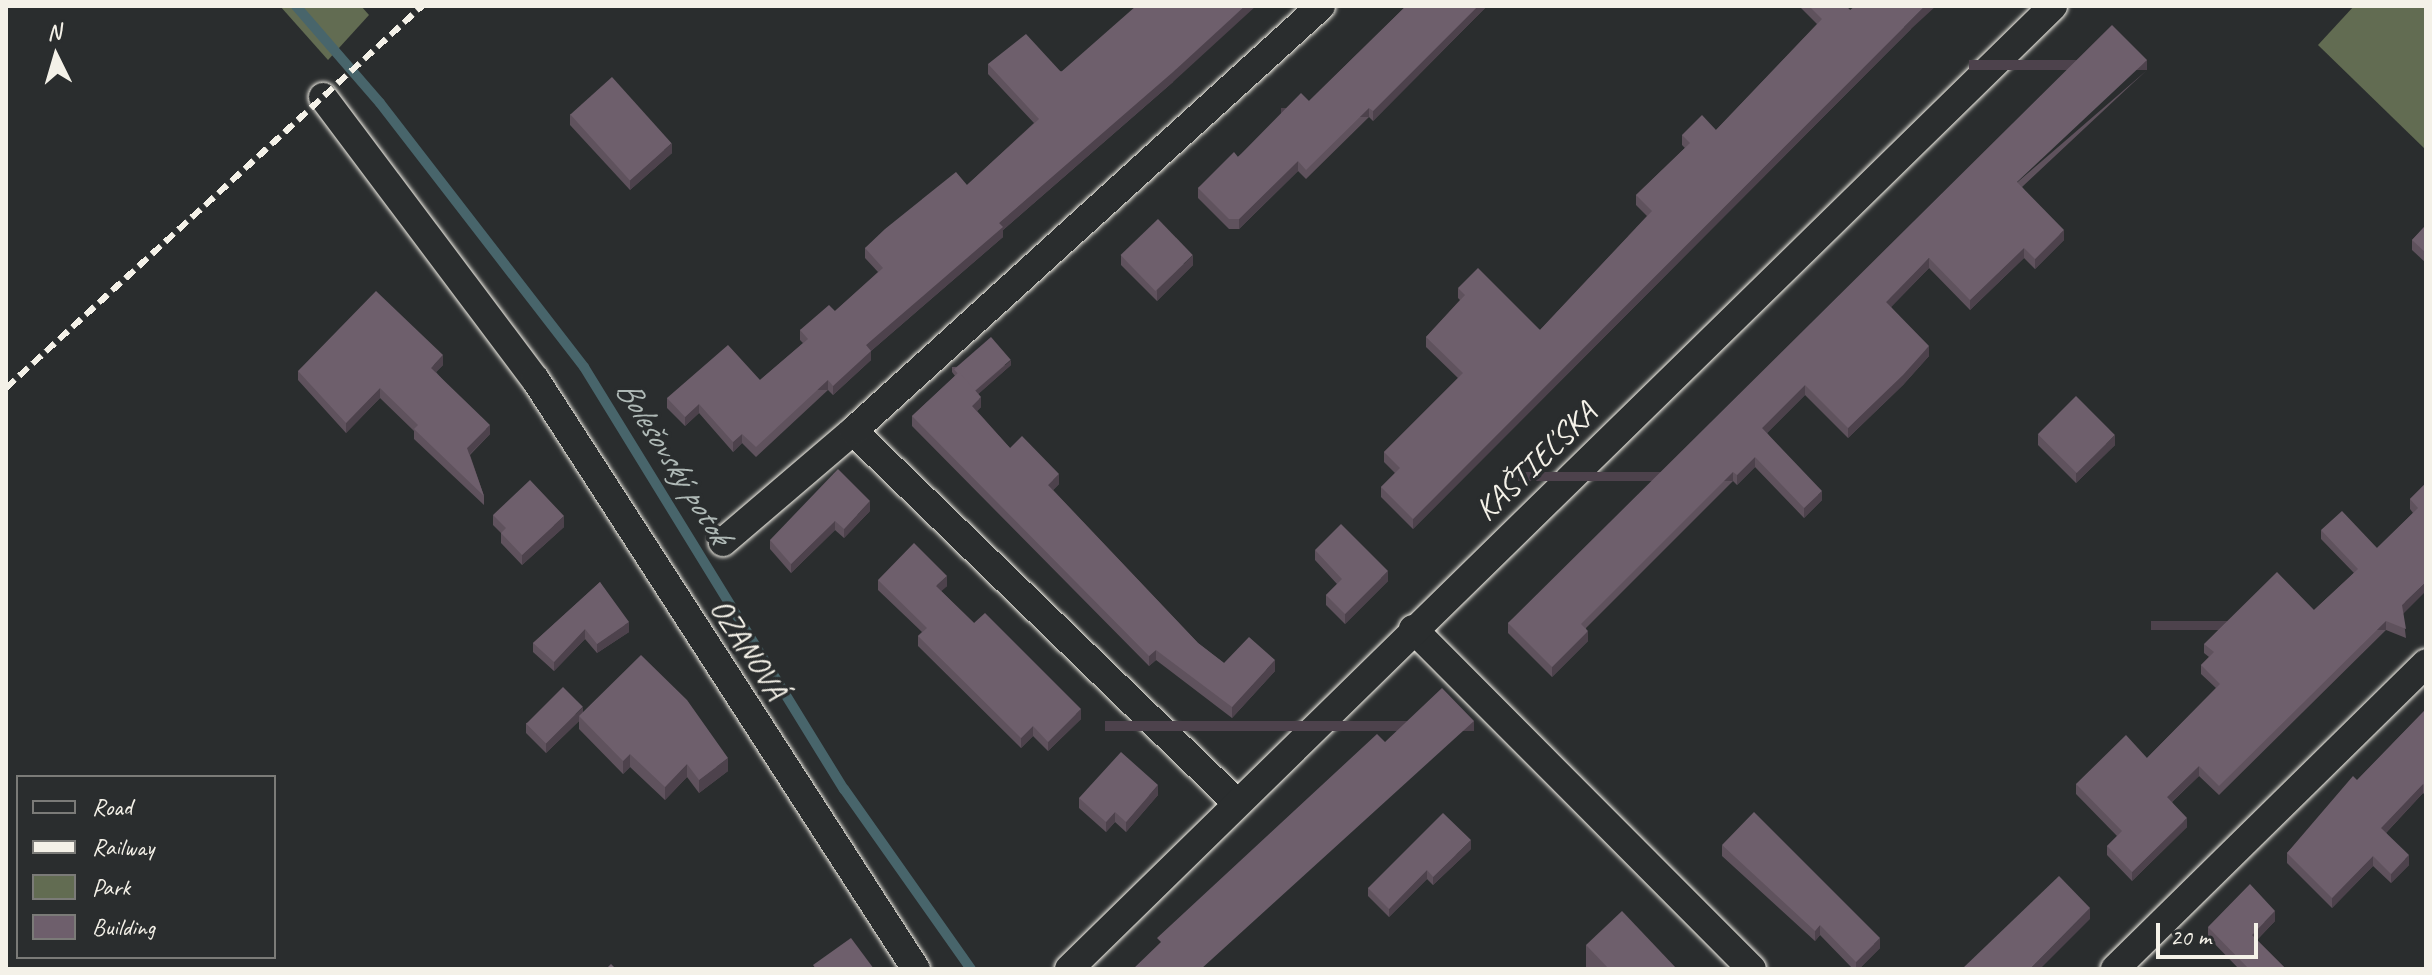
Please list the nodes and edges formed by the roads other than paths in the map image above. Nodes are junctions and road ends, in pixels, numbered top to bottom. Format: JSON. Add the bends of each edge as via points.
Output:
{"nodes":[{"id":1,"x":1321,"y":6,"type":"edge"},
{"id":2,"x":2053,"y":6,"type":"edge"},
{"id":3,"x":323,"y":97,"type":"dead end"},
{"id":4,"x":853,"y":431,"type":"junction"},
{"id":5,"x":723,"y":542,"type":"dead end"},
{"id":6,"x":1413,"y":629,"type":"junction"},
{"id":7,"x":2426,"y":663,"type":"edge"},
{"id":8,"x":1236,"y":802,"type":"junction"},
{"id":9,"x":916,"y":969,"type":"edge"},
{"id":10,"x":1069,"y":969,"type":"edge"},
{"id":11,"x":1752,"y":969,"type":"edge"},
{"id":12,"x":2115,"y":969,"type":"edge"}],
"edges":[{"from":1,"to":4,"type":"street"},
{"from":2,"to":6,"type":"street","name":"KAŠTIEĽSKA"},
{"from":3,"to":9,"type":"street","name":"OZANOVÁ","via":[[535,379]]},
{"from":4,"to":5,"type":"street"},
{"from":4,"to":8,"type":"street"},
{"from":6,"to":8,"type":"street","name":"KAŠTIEĽSKA"},
{"from":6,"to":11,"type":"street"},
{"from":7,"to":12,"type":"street"},
{"from":8,"to":10,"type":"street","name":"KAŠTIEĽSKA"}]}
